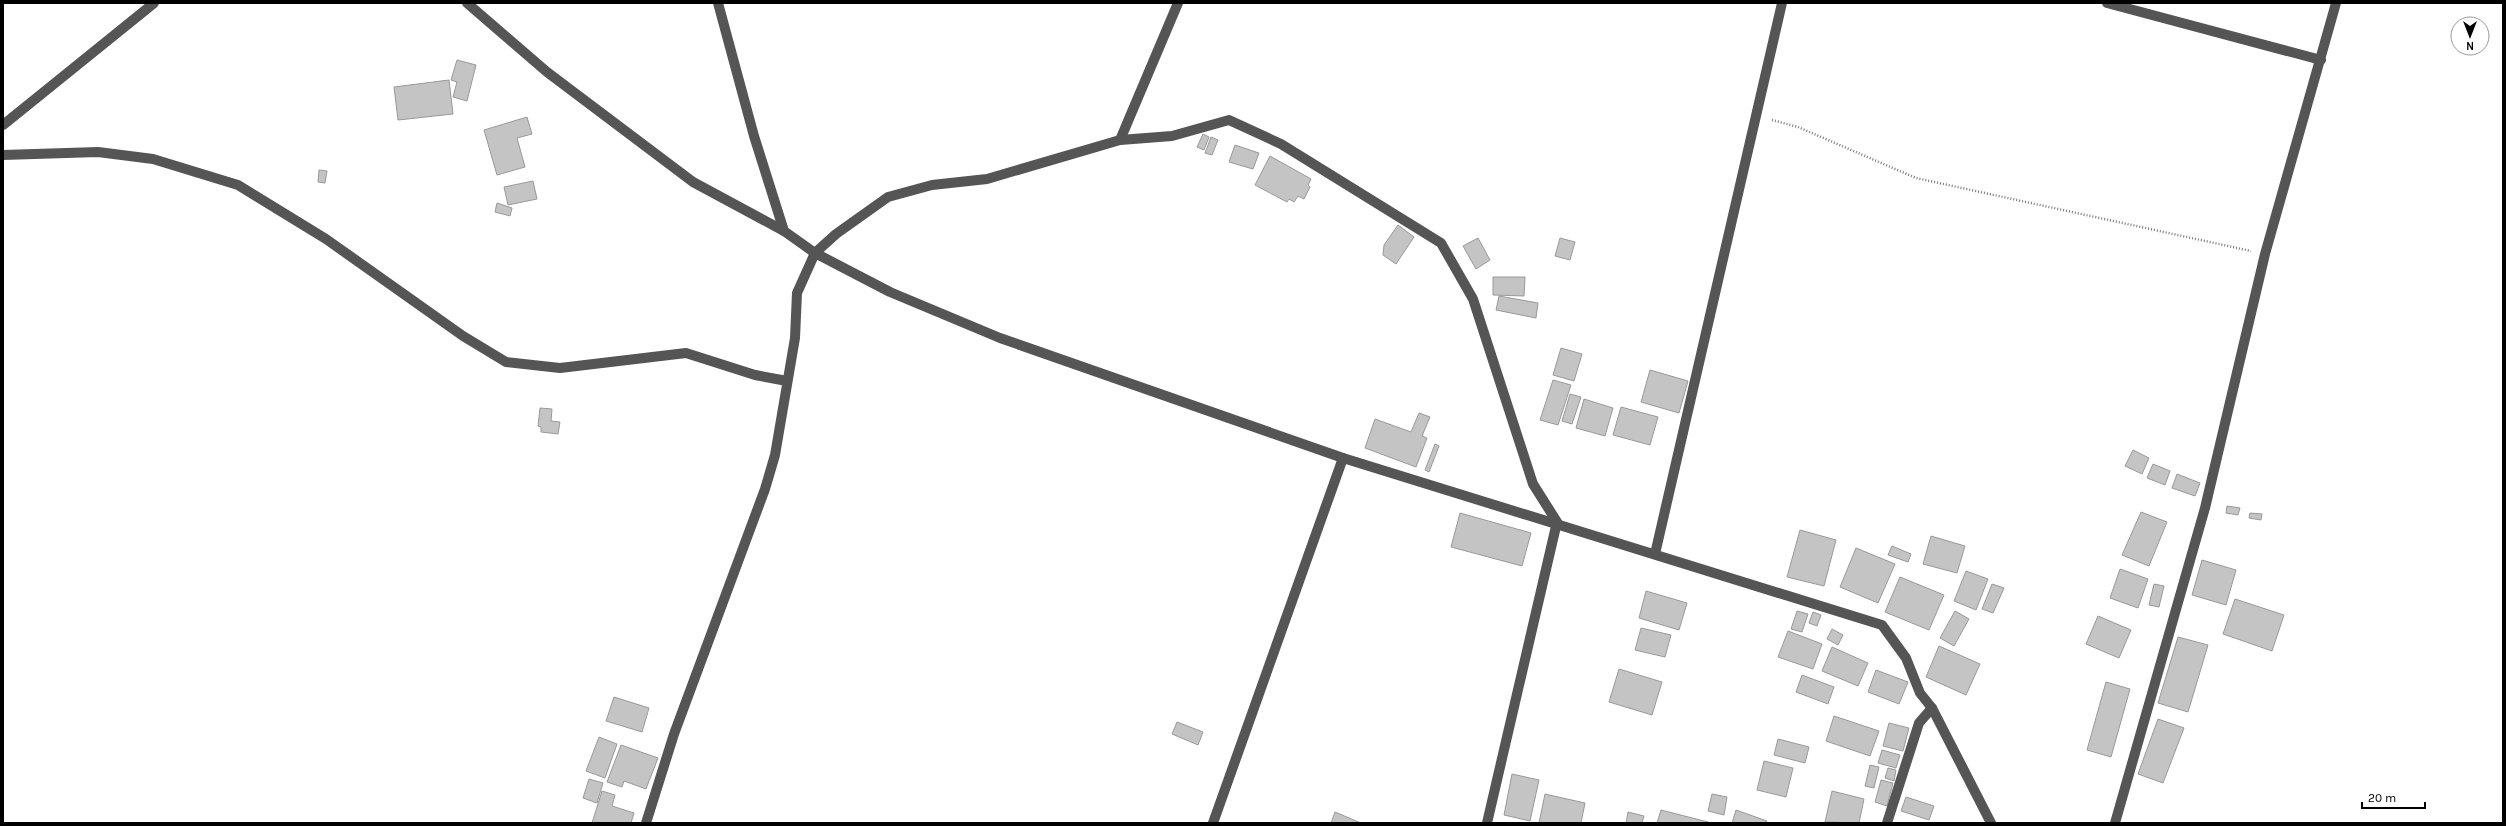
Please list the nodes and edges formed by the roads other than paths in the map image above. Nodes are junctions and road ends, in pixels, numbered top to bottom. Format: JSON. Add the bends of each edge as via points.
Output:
{"nodes":[{"id":1,"x":154,"y":3,"type":"edge"},
{"id":2,"x":467,"y":3,"type":"edge"},
{"id":3,"x":718,"y":3,"type":"edge"},
{"id":4,"x":1178,"y":3,"type":"edge"},
{"id":5,"x":1782,"y":3,"type":"edge"},
{"id":6,"x":2107,"y":3,"type":"edge"},
{"id":7,"x":2336,"y":3,"type":"edge"},
{"id":8,"x":2321,"y":60,"type":"junction"},
{"id":9,"x":3,"y":125,"type":"edge"},
{"id":10,"x":1120,"y":140,"type":"junction"},
{"id":11,"x":3,"y":155,"type":"edge"},
{"id":12,"x":784,"y":230,"type":"junction"},
{"id":13,"x":815,"y":253,"type":"junction"},
{"id":14,"x":787,"y":381,"type":"junction"},
{"id":15,"x":1344,"y":458,"type":"junction"},
{"id":16,"x":1557,"y":522,"type":"junction"},
{"id":17,"x":1655,"y":554,"type":"junction"},
{"id":18,"x":1932,"y":708,"type":"junction"},
{"id":19,"x":646,"y":823,"type":"edge"},
{"id":20,"x":1213,"y":823,"type":"edge"},
{"id":21,"x":1487,"y":823,"type":"edge"},
{"id":22,"x":1887,"y":823,"type":"edge"},
{"id":23,"x":1991,"y":823,"type":"edge"},
{"id":24,"x":2115,"y":823,"type":"edge"}],
"edges":[{"from":1,"to":9,"type":"street"},
{"from":2,"to":12,"type":"street","via":[[548,72],[694,182]]},
{"from":3,"to":12,"type":"street","via":[[754,136]]},
{"from":4,"to":10,"type":"street"},
{"from":5,"to":17,"type":"street"},
{"from":6,"to":8,"type":"street"},
{"from":7,"to":8,"type":"street"},
{"from":8,"to":24,"type":"street","via":[[2265,254],[2205,508]]},
{"from":10,"to":13,"type":"street","via":[[987,179],[932,184],[888,197],[836,234]]},
{"from":10,"to":16,"type":"street","via":[[1172,136],[1229,120],[1281,144],[1441,243],[1473,299],[1533,484]]},
{"from":11,"to":14,"type":"street","via":[[98,152],[153,158],[238,184],[326,239],[463,336],[506,362],[560,368],[686,353],[755,375]]},
{"from":12,"to":13,"type":"street"},
{"from":13,"to":14,"type":"street","via":[[797,293],[795,338]]},
{"from":13,"to":15,"type":"street","via":[[890,292],[1000,338]]},
{"from":14,"to":19,"type":"street","via":[[775,455],[765,489],[674,734]]},
{"from":15,"to":16,"type":"street"},
{"from":15,"to":20,"type":"street"},
{"from":16,"to":17,"type":"street"},
{"from":16,"to":21,"type":"street"},
{"from":17,"to":18,"type":"street","via":[[1882,625],[1906,658],[1920,693]]},
{"from":18,"to":22,"type":"street","via":[[1919,723]]},
{"from":18,"to":23,"type":"street"}]}
